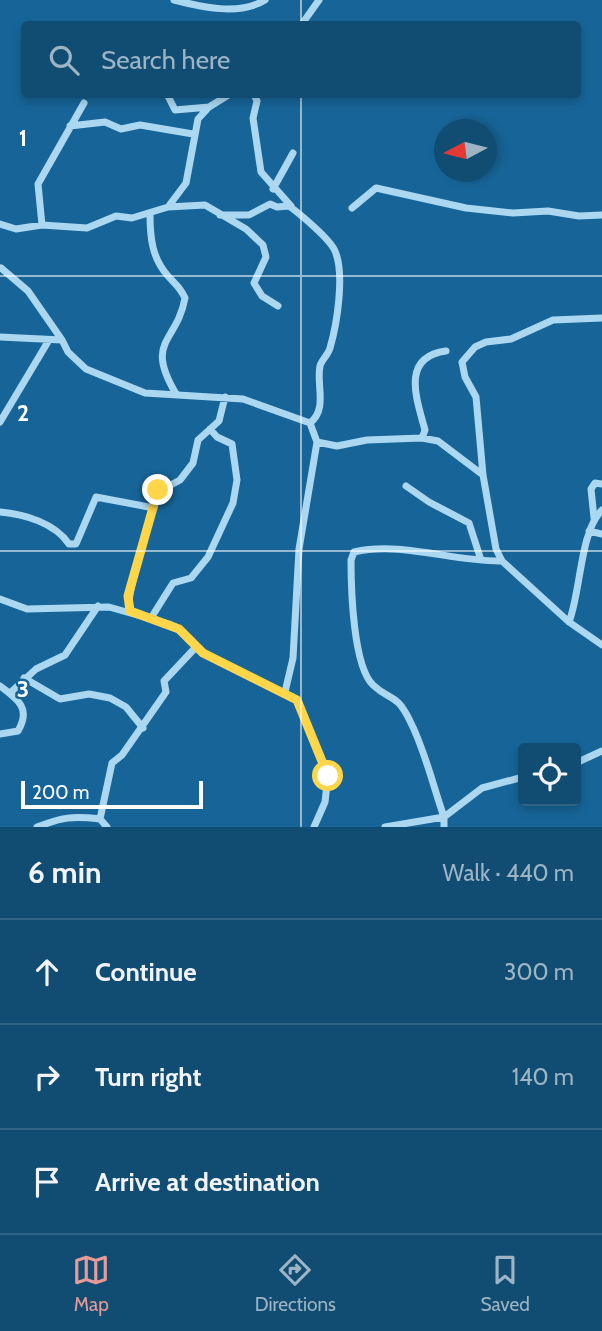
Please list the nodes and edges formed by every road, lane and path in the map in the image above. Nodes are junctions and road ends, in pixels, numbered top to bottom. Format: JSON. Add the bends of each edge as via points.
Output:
{"nodes":[{"id":1,"x":174,"y":0,"type":"edge"},
{"id":2,"x":265,"y":0,"type":"edge"},
{"id":3,"x":319,"y":0,"type":"edge"},
{"id":4,"x":304,"y":21,"type":"edge"},
{"id":5,"x":169,"y":98,"type":"edge"},
{"id":6,"x":224,"y":98,"type":"edge"},
{"id":7,"x":256,"y":98,"type":"edge"},
{"id":8,"x":84,"y":103,"type":"dead end"},
{"id":9,"x":209,"y":107,"type":"junction"},
{"id":10,"x":70,"y":126,"type":"junction"},
{"id":11,"x":193,"y":134,"type":"junction"},
{"id":12,"x":293,"y":153,"type":"dead end"},
{"id":13,"x":273,"y":189,"type":"junction"},
{"id":14,"x":168,"y":207,"type":"junction"},
{"id":15,"x":291,"y":207,"type":"junction"},
{"id":16,"x":352,"y":208,"type":"dead end"},
{"id":17,"x":150,"y":214,"type":"junction"},
{"id":18,"x":220,"y":215,"type":"junction"},
{"id":19,"x":602,"y":215,"type":"edge"},
{"id":20,"x":0,"y":224,"type":"edge"},
{"id":21,"x":42,"y":225,"type":"junction"},
{"id":22,"x":0,"y":268,"type":"edge"},
{"id":23,"x":278,"y":306,"type":"dead end"},
{"id":24,"x":602,"y":318,"type":"edge"},
{"id":25,"x":0,"y":337,"type":"edge"},
{"id":26,"x":48,"y":340,"type":"junction"},
{"id":27,"x":62,"y":340,"type":"junction"},
{"id":28,"x":446,"y":351,"type":"dead end"},
{"id":29,"x":176,"y":394,"type":"junction"},
{"id":30,"x":225,"y":397,"type":"junction"},
{"id":31,"x":0,"y":422,"type":"edge"},
{"id":32,"x":310,"y":423,"type":"junction"},
{"id":33,"x":210,"y":429,"type":"junction"},
{"id":34,"x":422,"y":438,"type":"junction"},
{"id":35,"x":317,"y":442,"type":"junction"},
{"id":36,"x":483,"y":475,"type":"junction"},
{"id":37,"x":602,"y":484,"type":"edge"},
{"id":38,"x":406,"y":486,"type":"dead end"},
{"id":39,"x":154,"y":508,"type":"junction"},
{"id":40,"x":602,"y":510,"type":"edge"},
{"id":41,"x":0,"y":512,"type":"edge"},
{"id":42,"x":594,"y":518,"type":"junction"},
{"id":43,"x":589,"y":531,"type":"junction"},
{"id":44,"x":602,"y":534,"type":"edge"},
{"id":45,"x":481,"y":560,"type":"junction"},
{"id":46,"x":502,"y":561,"type":"junction"},
{"id":47,"x":1,"y":599,"type":"edge"},
{"id":48,"x":98,"y":606,"type":"junction"},
{"id":49,"x":130,"y":611,"type":"junction"},
{"id":50,"x":151,"y":618,"type":"junction"},
{"id":51,"x":569,"y":622,"type":"junction"},
{"id":52,"x":602,"y":645,"type":"edge"},
{"id":53,"x":196,"y":647,"type":"junction"},
{"id":54,"x":24,"y":678,"type":"junction"},
{"id":55,"x":0,"y":686,"type":"edge"},
{"id":56,"x":285,"y":692,"type":"junction"},
{"id":57,"x":10,"y":693,"type":"junction"},
{"id":58,"x":143,"y":727,"type":"junction"},
{"id":59,"x":0,"y":734,"type":"edge"},
{"id":60,"x":602,"y":751,"type":"edge"},
{"id":61,"x":581,"y":762,"type":"edge"},
{"id":62,"x":518,"y":778,"type":"edge"},
{"id":63,"x":444,"y":817,"type":"junction"},
{"id":64,"x":100,"y":819,"type":"junction"},
{"id":65,"x":407,"y":825,"type":"edge"},
{"id":66,"x":37,"y":827,"type":"edge"},
{"id":67,"x":107,"y":827,"type":"edge"},
{"id":68,"x":314,"y":827,"type":"edge"},
{"id":69,"x":385,"y":827,"type":"edge"},
{"id":70,"x":444,"y":827,"type":"edge"}],
"edges":[{"from":1,"to":2,"type":"street","via":[[207,8],[242,8]]},
{"from":3,"to":4,"type":"street"},
{"from":5,"to":9,"type":"street","via":[[175,110]]},
{"from":6,"to":9,"type":"street"},
{"from":7,"to":13,"type":"street","via":[[253,118],[261,173]]},
{"from":8,"to":10,"type":"street"},
{"from":9,"to":11,"type":"street"},
{"from":10,"to":11,"type":"street","via":[[105,122],[121,129],[139,125]]},
{"from":10,"to":21,"type":"street","via":[[38,184]]},
{"from":11,"to":14,"type":"street","via":[[186,183]]},
{"from":12,"to":13,"type":"street"},
{"from":13,"to":15,"type":"street"},
{"from":14,"to":17,"type":"street"},
{"from":14,"to":18,"type":"street","via":[[205,205]]},
{"from":15,"to":18,"type":"street","via":[[270,204],[249,215]]},
{"from":15,"to":32,"type":"street","via":[[329,242],[338,260],[338,306],[330,349],[320,365],[319,407]]},
{"from":16,"to":19,"type":"street","via":[[376,188],[513,214]]},
{"from":17,"to":21,"type":"street","via":[[116,216],[87,228]]},
{"from":17,"to":29,"type":"street","via":[[151,250],[185,298],[166,337],[162,368]]},
{"from":18,"to":23,"type":"street","via":[[263,245],[266,257],[254,283],[262,296]]},
{"from":20,"to":21,"type":"street","via":[[16,229]]},
{"from":22,"to":27,"type":"street","via":[[28,291]]},
{"from":24,"to":36,"type":"street","via":[[553,320],[511,339],[475,347],[462,362],[476,397]]},
{"from":25,"to":26,"type":"street"},
{"from":26,"to":27,"type":"street"},
{"from":26,"to":31,"type":"street"},
{"from":27,"to":29,"type":"street","via":[[86,369],[145,393]]},
{"from":28,"to":34,"type":"street","via":[[426,356],[418,368]]},
{"from":29,"to":30,"type":"street"},
{"from":30,"to":32,"type":"street"},
{"from":30,"to":33,"type":"street","via":[[219,421]]},
{"from":32,"to":35,"type":"street"},
{"from":33,"to":39,"type":"street","via":[[198,440],[193,463],[180,480],[156,493]]},
{"from":33,"to":50,"type":"street","via":[[232,444],[235,497],[208,557],[191,578],[173,583]]},
{"from":34,"to":35,"type":"street","via":[[337,446]]},
{"from":34,"to":36,"type":"street","via":[[446,445]]},
{"from":35,"to":56,"type":"street","via":[[299,549],[293,658]]},
{"from":36,"to":46,"type":"street"},
{"from":37,"to":42,"type":"street","via":[[595,483],[591,489]]},
{"from":38,"to":45,"type":"street","via":[[469,523]]},
{"from":39,"to":41,"type":"street","via":[[96,497],[76,544],[69,544],[62,533],[25,514]]},
{"from":39,"to":49,"type":"street","via":[[128,596]]},
{"from":40,"to":42,"type":"street"},
{"from":42,"to":43,"type":"street"},
{"from":43,"to":44,"type":"street"},
{"from":43,"to":51,"type":"street","via":[[580,589]]},
{"from":45,"to":46,"type":"street"},
{"from":45,"to":63,"type":"street","via":[[400,550],[354,552],[351,560],[352,619],[367,675],[373,685],[399,700],[410,720]]},
{"from":46,"to":51,"type":"street"},
{"from":47,"to":48,"type":"street","via":[[27,609]]},
{"from":48,"to":49,"type":"street"},
{"from":48,"to":54,"type":"street","via":[[65,655]]},
{"from":49,"to":50,"type":"street"},
{"from":50,"to":53,"type":"street","via":[[179,629]]},
{"from":51,"to":52,"type":"street"},
{"from":53,"to":56,"type":"street","via":[[270,689]]},
{"from":53,"to":58,"type":"street","via":[[164,681],[166,692]]},
{"from":54,"to":57,"type":"street"},
{"from":54,"to":58,"type":"street","via":[[60,699],[89,694],[110,698],[126,707]]},
{"from":55,"to":57,"type":"street"},
{"from":56,"to":68,"type":"street","via":[[301,706],[328,776],[325,802]]},
{"from":57,"to":59,"type":"street","via":[[24,709],[25,719],[18,732]]},
{"from":58,"to":64,"type":"street","via":[[110,767]]},
{"from":60,"to":61,"type":"street"},
{"from":62,"to":63,"type":"street","via":[[482,789]]},
{"from":63,"to":65,"type":"street"},
{"from":63,"to":70,"type":"street"},
{"from":64,"to":66,"type":"street","via":[[57,818]]},
{"from":64,"to":67,"type":"street"},
{"from":65,"to":69,"type":"street"}]}
